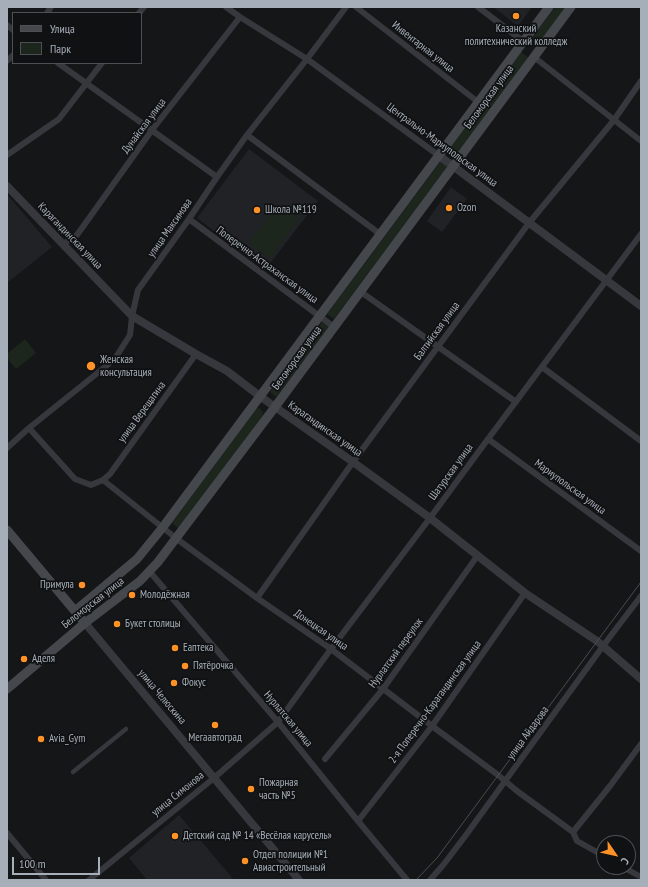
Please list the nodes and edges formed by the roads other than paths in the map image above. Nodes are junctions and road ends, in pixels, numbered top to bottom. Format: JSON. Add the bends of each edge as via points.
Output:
{"nodes":[{"id":1,"x":226,"y":7,"type":"edge"},
{"id":2,"x":346,"y":7,"type":"edge"},
{"id":3,"x":356,"y":7,"type":"edge"},
{"id":4,"x":478,"y":7,"type":"edge"},
{"id":5,"x":549,"y":7,"type":"edge"},
{"id":6,"x":571,"y":7,"type":"edge"},
{"id":7,"x":240,"y":17,"type":"junction"},
{"id":8,"x":523,"y":41,"type":"junction"},
{"id":9,"x":534,"y":57,"type":"junction"},
{"id":10,"x":307,"y":59,"type":"junction"},
{"id":11,"x":59,"y":64,"type":"edge"},
{"id":12,"x":101,"y":64,"type":"edge"},
{"id":13,"x":641,"y":81,"type":"edge"},
{"id":14,"x":87,"y":83,"type":"junction"},
{"id":15,"x":478,"y":102,"type":"junction"},
{"id":16,"x":614,"y":120,"type":"junction"},
{"id":17,"x":152,"y":130,"type":"junction"},
{"id":18,"x":247,"y":135,"type":"junction"},
{"id":19,"x":641,"y":141,"type":"edge"},
{"id":20,"x":7,"y":155,"type":"edge"},
{"id":21,"x":438,"y":155,"type":"junction"},
{"id":22,"x":453,"y":166,"type":"junction"},
{"id":23,"x":217,"y":177,"type":"junction"},
{"id":24,"x":7,"y":186,"type":"edge"},
{"id":25,"x":189,"y":219,"type":"junction"},
{"id":26,"x":530,"y":223,"type":"junction"},
{"id":27,"x":380,"y":234,"type":"junction"},
{"id":28,"x":641,"y":234,"type":"edge"},
{"id":29,"x":63,"y":244,"type":"junction"},
{"id":30,"x":606,"y":280,"type":"junction"},
{"id":31,"x":361,"y":292,"type":"junction"},
{"id":32,"x":641,"y":306,"type":"edge"},
{"id":33,"x":132,"y":316,"type":"junction"},
{"id":34,"x":320,"y":316,"type":"junction"},
{"id":35,"x":334,"y":327,"type":"junction"},
{"id":36,"x":438,"y":346,"type":"junction"},
{"id":37,"x":196,"y":354,"type":"junction"},
{"id":38,"x":542,"y":367,"type":"junction"},
{"id":39,"x":261,"y":397,"type":"junction"},
{"id":40,"x":516,"y":402,"type":"junction"},
{"id":41,"x":275,"y":407,"type":"junction"},
{"id":42,"x":29,"y":428,"type":"junction"},
{"id":43,"x":488,"y":439,"type":"junction"},
{"id":44,"x":641,"y":441,"type":"edge"},
{"id":45,"x":7,"y":448,"type":"edge"},
{"id":46,"x":353,"y":462,"type":"junction"},
{"id":47,"x":103,"y":480,"type":"junction"},
{"id":48,"x":430,"y":518,"type":"junction"},
{"id":49,"x":163,"y":527,"type":"junction"},
{"id":50,"x":7,"y":530,"type":"edge"},
{"id":51,"x":177,"y":539,"type":"junction"},
{"id":52,"x":641,"y":551,"type":"edge"},
{"id":53,"x":478,"y":555,"type":"junction"},
{"id":54,"x":150,"y":572,"type":"junction"},
{"id":55,"x":525,"y":593,"type":"junction"},
{"id":56,"x":641,"y":596,"type":"edge"},
{"id":57,"x":257,"y":598,"type":"junction"},
{"id":58,"x":75,"y":611,"type":"junction"},
{"id":59,"x":85,"y":623,"type":"junction"},
{"id":60,"x":603,"y":646,"type":"junction"},
{"id":61,"x":331,"y":649,"type":"junction"},
{"id":62,"x":641,"y":679,"type":"edge"},
{"id":63,"x":7,"y":689,"type":"edge"},
{"id":64,"x":383,"y":689,"type":"junction"},
{"id":65,"x":278,"y":722,"type":"junction"},
{"id":66,"x":432,"y":726,"type":"junction"},
{"id":67,"x":126,"y":729,"type":"dead end"},
{"id":68,"x":641,"y":744,"type":"edge"},
{"id":69,"x":325,"y":759,"type":"dead end"},
{"id":70,"x":73,"y":772,"type":"dead end"},
{"id":71,"x":214,"y":778,"type":"junction"},
{"id":72,"x":506,"y":781,"type":"junction"},
{"id":73,"x":358,"y":821,"type":"junction"},
{"id":74,"x":573,"y":832,"type":"junction"},
{"id":75,"x":7,"y":833,"type":"edge"},
{"id":76,"x":596,"y":852,"type":"edge"},
{"id":77,"x":46,"y":880,"type":"edge"},
{"id":78,"x":89,"y":880,"type":"edge"},
{"id":79,"x":299,"y":880,"type":"edge"},
{"id":80,"x":407,"y":880,"type":"edge"},
{"id":81,"x":430,"y":880,"type":"edge"}],
"edges":[{"from":1,"to":7,"type":"street","name":"Центрально-Мариупольская улица"},
{"from":2,"to":10,"type":"street","name":"улица Максимова"},
{"from":3,"to":15,"type":"street","name":"Инвентарная улица"},
{"from":4,"to":8,"type":"street"},
{"from":5,"to":8,"type":"main road","name":"Беломорская улица"},
{"from":6,"to":9,"type":"main road","name":"Беломорская улица"},
{"from":7,"to":10,"type":"street","name":"Центрально-Мариупольская улица"},
{"from":7,"to":17,"type":"street","name":"Дунайская улица"},
{"from":8,"to":15,"type":"main road","name":"Беломорская улица"},
{"from":9,"to":16,"type":"street"},
{"from":9,"to":22,"type":"main road","name":"Беломорская улица"},
{"from":10,"to":18,"type":"street","name":"улица Максимова"},
{"from":10,"to":21,"type":"street","name":"Центрально-Мариупольская улица"},
{"from":11,"to":14,"type":"street"},
{"from":12,"to":14,"type":"street"},
{"from":13,"to":16,"type":"street","name":"Балтийская улица"},
{"from":14,"to":17,"type":"street"},
{"from":14,"to":20,"type":"street","via":[[59,119]]},
{"from":15,"to":21,"type":"main road","name":"Беломорская улица"},
{"from":16,"to":19,"type":"street"},
{"from":16,"to":26,"type":"street","name":"Балтийская улица"},
{"from":17,"to":23,"type":"street"},
{"from":17,"to":29,"type":"street","name":"Дунайская улица","via":[[77,235]]},
{"from":18,"to":23,"type":"street","name":"улица Максимова"},
{"from":18,"to":27,"type":"street"},
{"from":21,"to":22,"type":"street","name":"Центрально-Мариупольская улица"},
{"from":21,"to":27,"type":"main road","name":"Беломорская улица"},
{"from":22,"to":26,"type":"street","name":"Центрально-Мариупольская улица"},
{"from":22,"to":31,"type":"main road","name":"Беломорская улица"},
{"from":23,"to":25,"type":"street","name":"улица Максимова"},
{"from":24,"to":29,"type":"street","name":"Карагандинская улица"},
{"from":25,"to":33,"type":"street","name":"улица Максимова","via":[[138,290]]},
{"from":25,"to":34,"type":"street","name":"Поперечно-Астраханская улица"},
{"from":26,"to":30,"type":"street","name":"Центрально-Мариупольская улица"},
{"from":26,"to":36,"type":"street","name":"Балтийская улица"},
{"from":27,"to":34,"type":"main road","name":"Беломорская улица"},
{"from":28,"to":30,"type":"street","name":"Шатурская улица"},
{"from":29,"to":33,"type":"street","name":"Карагандинская улица"},
{"from":30,"to":32,"type":"street","name":"Центрально-Мариупольская улица"},
{"from":30,"to":38,"type":"street","name":"Шатурская улица"},
{"from":31,"to":35,"type":"main road","name":"Беломорская улица"},
{"from":31,"to":36,"type":"street"},
{"from":33,"to":37,"type":"street","name":"Карагандинская улица"},
{"from":33,"to":42,"type":"street","name":"улица Максимова","via":[[130,335],[116,357]]},
{"from":34,"to":35,"type":"street","name":"Поперечно-Астраханская улица"},
{"from":34,"to":39,"type":"main road","name":"Беломорская улица"},
{"from":35,"to":41,"type":"main road","name":"Беломорская улица"},
{"from":36,"to":40,"type":"street"},
{"from":36,"to":46,"type":"street","name":"Балтийская улица"},
{"from":37,"to":39,"type":"street","name":"Карагандинская улица","via":[[227,371]]},
{"from":37,"to":47,"type":"street","name":"улица Верещагина","via":[[110,474]]},
{"from":38,"to":40,"type":"street","name":"Шатурская улица"},
{"from":38,"to":44,"type":"street"},
{"from":39,"to":41,"type":"street","name":"Карагандинская улица"},
{"from":39,"to":49,"type":"main road","name":"Беломорская улица"},
{"from":40,"to":43,"type":"street","name":"Шатурская улица"},
{"from":41,"to":46,"type":"street","name":"Карагандинская улица"},
{"from":41,"to":51,"type":"main road","name":"Беломорская улица"},
{"from":42,"to":45,"type":"street","name":"улица Максимова"},
{"from":42,"to":47,"type":"street","via":[[75,479],[92,484]]},
{"from":43,"to":48,"type":"street","name":"Шатурская улица"},
{"from":43,"to":52,"type":"street","name":"Мариупольская улица"},
{"from":46,"to":48,"type":"street","name":"Карагандинская улица"},
{"from":46,"to":57,"type":"street","name":"Балтийская улица"},
{"from":47,"to":49,"type":"street","name":"Донецкая улица"},
{"from":48,"to":53,"type":"street","name":"Карагандинская улица"},
{"from":48,"to":61,"type":"street","name":"Шатурская улица"},
{"from":49,"to":51,"type":"street","name":"Донецкая улица"},
{"from":49,"to":58,"type":"main road","name":"Беломорская улица","via":[[137,559]]},
{"from":50,"to":58,"type":"main road","name":"улица Челюскина"},
{"from":51,"to":54,"type":"main road","name":"Беломорская улица"},
{"from":51,"to":57,"type":"street","name":"Донецкая улица"},
{"from":53,"to":55,"type":"street","name":"Карагандинская улица"},
{"from":53,"to":64,"type":"street","name":"Нурлатский переулок"},
{"from":54,"to":59,"type":"main road","name":"Беломорская улица"},
{"from":54,"to":65,"type":"street","name":"Нурлатская улица"},
{"from":55,"to":60,"type":"street","name":"Карагандинская улица"},
{"from":55,"to":66,"type":"street","name":"2-я Поперечно-Карагандинская улица"},
{"from":56,"to":60,"type":"street","name":"улица Айдарова"},
{"from":57,"to":61,"type":"street","name":"Донецкая улица"},
{"from":58,"to":59,"type":"main road","name":"улица Челюскина"},
{"from":59,"to":63,"type":"main road","name":"Беломорская улица"},
{"from":59,"to":71,"type":"street","name":"улица Челюскина"},
{"from":60,"to":62,"type":"street","name":"Карагандинская улица"},
{"from":60,"to":72,"type":"street","name":"улица Айдарова"},
{"from":61,"to":64,"type":"street","name":"Донецкая улица"},
{"from":61,"to":65,"type":"street","name":"Шатурская улица"},
{"from":64,"to":66,"type":"street","name":"Донецкая улица"},
{"from":64,"to":69,"type":"street","name":"Нурлатский переулок"},
{"from":65,"to":71,"type":"street","name":"улица Симонова"},
{"from":65,"to":73,"type":"street","name":"Нурлатская улица"},
{"from":66,"to":72,"type":"street","name":"Донецкая улица"},
{"from":66,"to":73,"type":"street","name":"2-я Поперечно-Карагандинская улица"},
{"from":67,"to":70,"type":"street"},
{"from":68,"to":74,"type":"street"},
{"from":71,"to":78,"type":"street","name":"улица Симонова"},
{"from":71,"to":79,"type":"street","name":"улица Челюскина"},
{"from":72,"to":74,"type":"street","name":"Донецкая улица"},
{"from":72,"to":81,"type":"street","name":"улица Айдарова"},
{"from":73,"to":80,"type":"street","name":"Нурлатская улица"},
{"from":74,"to":76,"type":"street","name":"Донецкая улица","via":[[577,841]]},
{"from":75,"to":77,"type":"street"}]}
